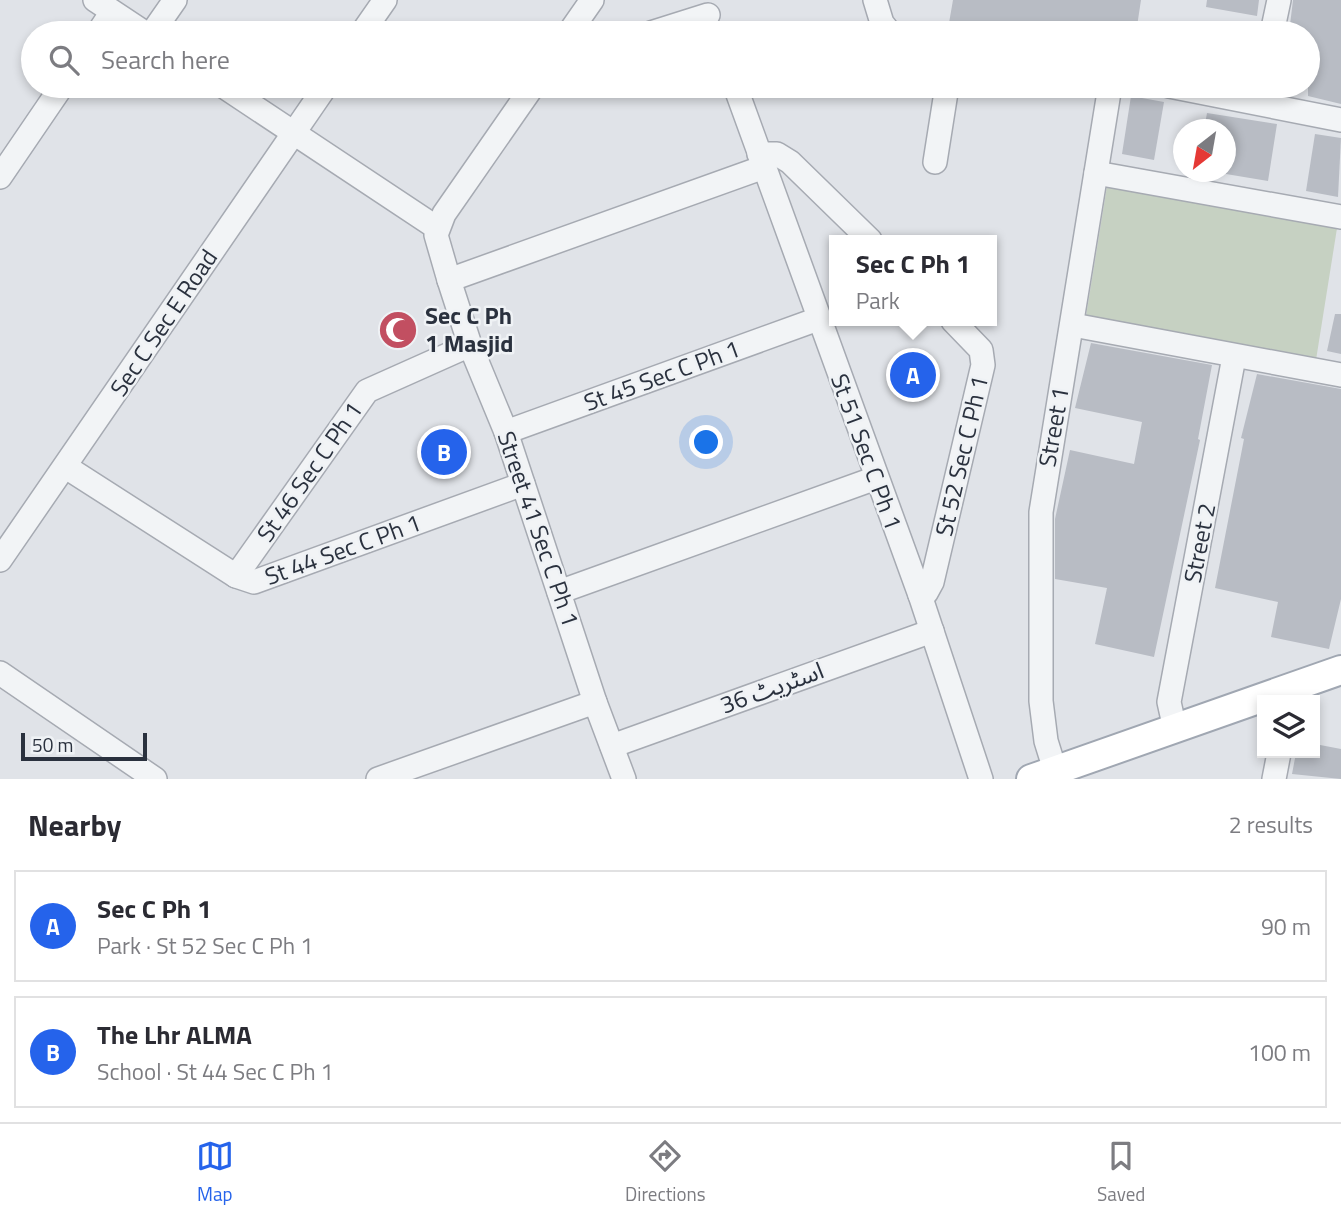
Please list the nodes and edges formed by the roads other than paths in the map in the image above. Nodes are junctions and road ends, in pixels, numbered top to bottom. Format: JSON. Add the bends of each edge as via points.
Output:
{"nodes":[{"id":1,"x":175,"y":0,"type":"edge"},
{"id":2,"x":385,"y":0,"type":"edge"},
{"id":3,"x":592,"y":0,"type":"edge"},
{"id":4,"x":875,"y":0,"type":"edge"},
{"id":5,"x":1279,"y":0,"type":"edge"},
{"id":6,"x":104,"y":6,"type":"edge"},
{"id":7,"x":710,"y":16,"type":"edge"},
{"id":8,"x":127,"y":21,"type":"edge"},
{"id":9,"x":160,"y":21,"type":"edge"},
{"id":10,"x":370,"y":21,"type":"edge"},
{"id":11,"x":577,"y":21,"type":"edge"},
{"id":12,"x":693,"y":21,"type":"edge"},
{"id":13,"x":881,"y":21,"type":"edge"},
{"id":14,"x":1275,"y":21,"type":"edge"},
{"id":15,"x":54,"y":98,"type":"edge"},
{"id":16,"x":241,"y":98,"type":"edge"},
{"id":17,"x":318,"y":98,"type":"edge"},
{"id":18,"x":525,"y":98,"type":"edge"},
{"id":19,"x":739,"y":98,"type":"edge"},
{"id":20,"x":945,"y":98,"type":"edge"},
{"id":21,"x":1108,"y":98,"type":"edge"},
{"id":22,"x":1270,"y":98,"type":"edge"},
{"id":23,"x":1341,"y":120,"type":"edge"},
{"id":24,"x":294,"y":134,"type":"junction"},
{"id":25,"x":762,"y":160,"type":"junction"},
{"id":26,"x":936,"y":162,"type":"dead end"},
{"id":27,"x":1096,"y":173,"type":"junction"},
{"id":28,"x":0,"y":177,"type":"edge"},
{"id":29,"x":1341,"y":217,"type":"edge"},
{"id":30,"x":438,"y":228,"type":"junction"},
{"id":31,"x":865,"y":235,"type":"edge"},
{"id":32,"x":449,"y":280,"type":"junction"},
{"id":33,"x":818,"y":319,"type":"junction"},
{"id":34,"x":1073,"y":325,"type":"junction"},
{"id":35,"x":958,"y":326,"type":"edge"},
{"id":36,"x":470,"y":345,"type":"junction"},
{"id":37,"x":1234,"y":356,"type":"junction"},
{"id":38,"x":1341,"y":375,"type":"edge"},
{"id":39,"x":506,"y":432,"type":"junction"},
{"id":40,"x":66,"y":467,"type":"junction"},
{"id":41,"x":876,"y":478,"type":"junction"},
{"id":42,"x":523,"y":484,"type":"junction"},
{"id":43,"x":0,"y":560,"type":"edge"},
{"id":44,"x":236,"y":576,"type":"junction"},
{"id":45,"x":559,"y":592,"type":"junction"},
{"id":46,"x":920,"y":595,"type":"junction"},
{"id":47,"x":932,"y":631,"type":"junction"},
{"id":48,"x":1341,"y":670,"type":"edge"},
{"id":49,"x":0,"y":673,"type":"edge"},
{"id":50,"x":1341,"y":688,"type":"edge"},
{"id":51,"x":1320,"y":695,"type":"edge"},
{"id":52,"x":596,"y":702,"type":"junction"},
{"id":53,"x":1257,"y":716,"type":"edge"},
{"id":54,"x":1175,"y":729,"type":"junction"},
{"id":55,"x":612,"y":746,"type":"junction"},
{"id":56,"x":1278,"y":758,"type":"edge"},
{"id":57,"x":1055,"y":776,"type":"edge"},
{"id":58,"x":155,"y":779,"type":"edge"},
{"id":59,"x":378,"y":779,"type":"edge"},
{"id":60,"x":624,"y":779,"type":"edge"},
{"id":61,"x":981,"y":779,"type":"edge"},
{"id":62,"x":1274,"y":779,"type":"edge"}],
"edges":[{"from":1,"to":9,"type":"street"},
{"from":2,"to":10,"type":"street"},
{"from":3,"to":11,"type":"street"},
{"from":4,"to":13,"type":"street"},
{"from":5,"to":14,"type":"street"},
{"from":6,"to":8,"type":"street"},
{"from":7,"to":12,"type":"street"},
{"from":15,"to":28,"type":"street"},
{"from":16,"to":24,"type":"street"},
{"from":17,"to":24,"type":"street","name":"Sec C Sec E Road"},
{"from":18,"to":30,"type":"street"},
{"from":19,"to":25,"type":"street","name":"St 51 Sec C Ph 1"},
{"from":20,"to":26,"type":"street"},
{"from":21,"to":27,"type":"street","name":"Street 1"},
{"from":22,"to":23,"type":"street"},
{"from":24,"to":30,"type":"street"},
{"from":24,"to":40,"type":"street","name":"Sec C Sec E Road"},
{"from":25,"to":31,"type":"street","via":[[777,154],[790,162]]},
{"from":25,"to":32,"type":"street"},
{"from":25,"to":33,"type":"street","name":"St 51 Sec C Ph 1"},
{"from":27,"to":29,"type":"street"},
{"from":27,"to":34,"type":"street","name":"Street 1"},
{"from":30,"to":32,"type":"street","name":"Street 41 Sec C Ph 1"},
{"from":32,"to":36,"type":"street","name":"Street 41 Sec C Ph 1"},
{"from":33,"to":39,"type":"street","name":"St 45 Sec C Ph 1"},
{"from":33,"to":41,"type":"street","name":"St 51 Sec C Ph 1"},
{"from":34,"to":37,"type":"street"},
{"from":34,"to":57,"type":"street","name":"Street 1","via":[[1041,512],[1041,701]]},
{"from":35,"to":46,"type":"street","name":"St 52 Sec C Ph 1","via":[[981,350],[983,365],[932,582]]},
{"from":36,"to":39,"type":"street","name":"Street 41 Sec C Ph 1"},
{"from":36,"to":44,"type":"street","name":"St 46 Sec C Ph 1","via":[[367,391]]},
{"from":37,"to":38,"type":"street"},
{"from":37,"to":54,"type":"street","name":"Street 2","via":[[1169,702]]},
{"from":39,"to":42,"type":"street","name":"Street 41 Sec C Ph 1"},
{"from":40,"to":43,"type":"street","name":"Sec C Sec E Road"},
{"from":40,"to":44,"type":"street","name":"St 44 Sec C Ph 1"},
{"from":41,"to":45,"type":"street"},
{"from":41,"to":46,"type":"street","name":"St 51 Sec C Ph 1"},
{"from":42,"to":44,"type":"street","name":"St 44 Sec C Ph 1","via":[[254,582]]},
{"from":42,"to":45,"type":"street","name":"Street 41 Sec C Ph 1"},
{"from":45,"to":52,"type":"street","name":"Street 41 Sec C Ph 1"},
{"from":46,"to":47,"type":"street","name":"St 51 Sec C Ph 1"},
{"from":47,"to":55,"type":"street","name":"اسٹریٹ 36"},
{"from":47,"to":61,"type":"street","name":"St 51 Sec C Ph 1"},
{"from":48,"to":54,"type":"main road"},
{"from":49,"to":58,"type":"street"},
{"from":50,"to":51,"type":"main road"},
{"from":52,"to":55,"type":"street","name":"Street 41 Sec C Ph 1"},
{"from":52,"to":59,"type":"street"},
{"from":53,"to":57,"type":"main road"},
{"from":54,"to":57,"type":"main road"},
{"from":55,"to":60,"type":"street","name":"Street 41 Sec C Ph 1"},
{"from":56,"to":62,"type":"street"}]}
